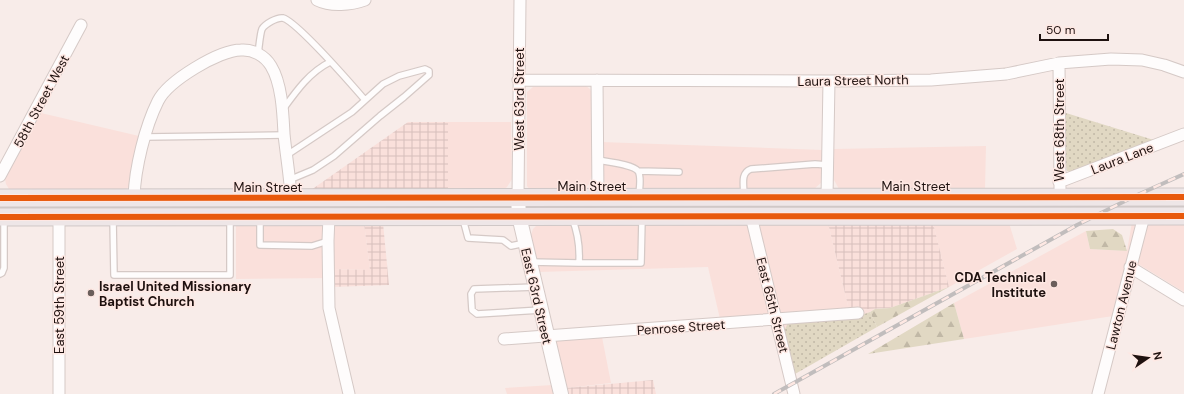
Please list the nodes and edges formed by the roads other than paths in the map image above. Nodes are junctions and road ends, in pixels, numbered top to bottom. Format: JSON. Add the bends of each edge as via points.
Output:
{"nodes":[{"id":1,"x":318,"y":0,"type":"edge"},
{"id":2,"x":365,"y":0,"type":"edge"},
{"id":3,"x":520,"y":0,"type":"edge"},
{"id":4,"x":81,"y":26,"type":"dead end"},
{"id":5,"x":258,"y":54,"type":"junction"},
{"id":6,"x":330,"y":62,"type":"junction"},
{"id":7,"x":1059,"y":63,"type":"junction"},
{"id":8,"x":1184,"y":72,"type":"edge"},
{"id":9,"x":518,"y":80,"type":"junction"},
{"id":10,"x":597,"y":80,"type":"junction"},
{"id":11,"x":829,"y":81,"type":"junction"},
{"id":12,"x":365,"y":100,"type":"junction"},
{"id":13,"x":282,"y":110,"type":"junction"},
{"id":14,"x":1184,"y":134,"type":"edge"},
{"id":15,"x":284,"y":135,"type":"junction"},
{"id":16,"x":145,"y":137,"type":"junction"},
{"id":17,"x":287,"y":155,"type":"junction"},
{"id":18,"x":598,"y":160,"type":"junction"},
{"id":19,"x":828,"y":165,"type":"junction"},
{"id":20,"x":638,"y":171,"type":"junction"},
{"id":21,"x":679,"y":172,"type":"dead end"},
{"id":22,"x":0,"y":176,"type":"edge"},
{"id":23,"x":290,"y":180,"type":"junction"},
{"id":24,"x":1060,"y":189,"type":"junction"},
{"id":25,"x":134,"y":197,"type":"junction"},
{"id":26,"x":184,"y":197,"type":"junction"},
{"id":27,"x":518,"y":197,"type":"junction"},
{"id":28,"x":598,"y":197,"type":"junction"},
{"id":29,"x":639,"y":197,"type":"junction"},
{"id":30,"x":744,"y":197,"type":"junction"},
{"id":31,"x":827,"y":197,"type":"junction"},
{"id":32,"x":881,"y":197,"type":"junction"},
{"id":33,"x":996,"y":197,"type":"junction"},
{"id":34,"x":1184,"y":197,"type":"edge"},
{"id":35,"x":0,"y":198,"type":"edge"},
{"id":36,"x":291,"y":198,"type":"junction"},
{"id":37,"x":2,"y":216,"type":"edge"},
{"id":38,"x":60,"y":216,"type":"junction"},
{"id":39,"x":113,"y":216,"type":"junction"},
{"id":40,"x":230,"y":216,"type":"junction"},
{"id":41,"x":260,"y":216,"type":"junction"},
{"id":42,"x":329,"y":216,"type":"junction"},
{"id":43,"x":463,"y":216,"type":"junction"},
{"id":44,"x":519,"y":216,"type":"junction"},
{"id":45,"x":571,"y":216,"type":"junction"},
{"id":46,"x":642,"y":216,"type":"junction"},
{"id":47,"x":751,"y":216,"type":"junction"},
{"id":48,"x":996,"y":216,"type":"junction"},
{"id":49,"x":1144,"y":216,"type":"junction"},
{"id":50,"x":1184,"y":216,"type":"edge"},
{"id":51,"x":328,"y":241,"type":"junction"},
{"id":52,"x":525,"y":243,"type":"junction"},
{"id":53,"x":529,"y":262,"type":"junction"},
{"id":54,"x":579,"y":263,"type":"junction"},
{"id":55,"x":1130,"y":267,"type":"junction"},
{"id":56,"x":0,"y":274,"type":"edge"},
{"id":57,"x":535,"y":287,"type":"junction"},
{"id":58,"x":1184,"y":300,"type":"edge"},
{"id":59,"x":541,"y":310,"type":"junction"},
{"id":60,"x":858,"y":313,"type":"dead end"},
{"id":61,"x":776,"y":320,"type":"junction"},
{"id":62,"x":547,"y":336,"type":"junction"},
{"id":63,"x":504,"y":339,"type":"dead end"},
{"id":64,"x":59,"y":394,"type":"edge"},
{"id":65,"x":349,"y":394,"type":"edge"},
{"id":66,"x":561,"y":394,"type":"edge"},
{"id":67,"x":794,"y":394,"type":"edge"},
{"id":68,"x":1098,"y":394,"type":"edge"}],
"edges":[{"from":1,"to":2,"type":"street","via":[[344,5]]},
{"from":3,"to":9,"type":"street","name":"West 63rd Street"},
{"from":4,"to":22,"type":"street","name":"58th Street West"},
{"from":5,"to":6,"type":"lane","via":[[262,30],[274,19],[282,18],[290,22]]},
{"from":5,"to":13,"type":"street","via":[[275,73]]},
{"from":5,"to":16,"type":"street","via":[[242,50],[232,51],[185,75],[163,93]]},
{"from":6,"to":12,"type":"lane"},
{"from":6,"to":13,"type":"lane","via":[[307,78]]},
{"from":7,"to":8,"type":"street","name":"Laura Street North","via":[[1111,59],[1142,60]]},
{"from":7,"to":11,"type":"street","name":"Laura Street North","via":[[1006,74],[960,78]]},
{"from":7,"to":24,"type":"street","name":"West 68th Street"},
{"from":9,"to":10,"type":"street","name":"Laura Street North"},
{"from":9,"to":27,"type":"street","name":"West 63rd Street"},
{"from":10,"to":11,"type":"street","name":"Laura Street North"},
{"from":10,"to":18,"type":"street"},
{"from":11,"to":19,"type":"street"},
{"from":12,"to":17,"type":"lane","via":[[352,112]]},
{"from":12,"to":23,"type":"lane","via":[[383,84],[399,76],[425,69],[429,71],[429,75],[334,156],[313,170]]},
{"from":13,"to":15,"type":"street"},
{"from":14,"to":24,"type":"street","name":"Laura Lane"},
{"from":15,"to":16,"type":"lane"},
{"from":15,"to":17,"type":"street"},
{"from":16,"to":25,"type":"street"},
{"from":17,"to":23,"type":"street"},
{"from":18,"to":20,"type":"lane","via":[[632,167]]},
{"from":18,"to":28,"type":"street"},
{"from":19,"to":30,"type":"lane","via":[[751,168],[743,176]]},
{"from":19,"to":31,"type":"street"},
{"from":20,"to":21,"type":"lane"},
{"from":20,"to":29,"type":"lane"},
{"from":23,"to":36,"type":"street"},
{"from":24,"to":33,"type":"main road","name":"Main Street"},
{"from":24,"to":34,"type":"main road","name":"Main Street"},
{"from":25,"to":26,"type":"main road","name":"Main Street"},
{"from":25,"to":35,"type":"main road","name":"Main Street"},
{"from":26,"to":36,"type":"main road","name":"Main Street"},
{"from":26,"to":38,"type":"main road","via":[[116,206],[71,207],[63,210]]},
{"from":27,"to":28,"type":"main road","name":"Main Street"},
{"from":27,"to":36,"type":"main road","name":"Main Street"},
{"from":27,"to":44,"type":"street","name":"East 63rd Street"},
{"from":28,"to":29,"type":"main road","name":"Main Street"},
{"from":29,"to":30,"type":"main road","name":"Main Street"},
{"from":30,"to":31,"type":"main road","name":"Main Street"},
{"from":31,"to":32,"type":"main road","name":"Main Street"},
{"from":32,"to":33,"type":"main road","name":"Main Street"},
{"from":32,"to":47,"type":"main road","via":[[821,207],[762,208]]},
{"from":33,"to":48,"type":"street"},
{"from":37,"to":38,"type":"main road"},
{"from":37,"to":56,"type":"lane","via":[[4,268]]},
{"from":38,"to":39,"type":"main road"},
{"from":38,"to":64,"type":"street","name":"East 59th Street"},
{"from":39,"to":40,"type":"main road"},
{"from":39,"to":40,"type":"lane","via":[[114,275],[230,275]]},
{"from":40,"to":41,"type":"main road"},
{"from":41,"to":42,"type":"main road"},
{"from":41,"to":51,"type":"lane","via":[[260,245],[312,246]]},
{"from":42,"to":43,"type":"main road"},
{"from":42,"to":51,"type":"street"},
{"from":43,"to":44,"type":"main road"},
{"from":43,"to":52,"type":"lane","via":[[468,238],[503,240],[511,246]]},
{"from":44,"to":45,"type":"main road"},
{"from":44,"to":52,"type":"street","name":"East 63rd Street"},
{"from":45,"to":46,"type":"main road"},
{"from":45,"to":54,"type":"lane","via":[[580,248]]},
{"from":46,"to":47,"type":"main road"},
{"from":46,"to":54,"type":"lane","via":[[641,262]]},
{"from":47,"to":48,"type":"main road"},
{"from":47,"to":61,"type":"street","name":"East 65th Street"},
{"from":48,"to":49,"type":"main road"},
{"from":49,"to":50,"type":"main road"},
{"from":49,"to":55,"type":"street","name":"Lawton Avenue"},
{"from":51,"to":65,"type":"street","via":[[329,308]]},
{"from":52,"to":53,"type":"street","name":"East 63rd Street"},
{"from":53,"to":54,"type":"lane"},
{"from":53,"to":57,"type":"street","name":"East 63rd Street"},
{"from":55,"to":58,"type":"street"},
{"from":55,"to":68,"type":"street","name":"Lawton Avenue"},
{"from":57,"to":59,"type":"street","name":"East 63rd Street"},
{"from":57,"to":59,"type":"lane","via":[[474,289],[471,294],[472,310],[477,314]]},
{"from":59,"to":62,"type":"street","name":"East 63rd Street"},
{"from":60,"to":61,"type":"street","name":"Penrose Street"},
{"from":61,"to":62,"type":"street","name":"Penrose Street"},
{"from":61,"to":67,"type":"street","name":"East 65th Street"},
{"from":62,"to":63,"type":"street","name":"Penrose Street"},
{"from":62,"to":66,"type":"street","name":"East 63rd Street"}]}
